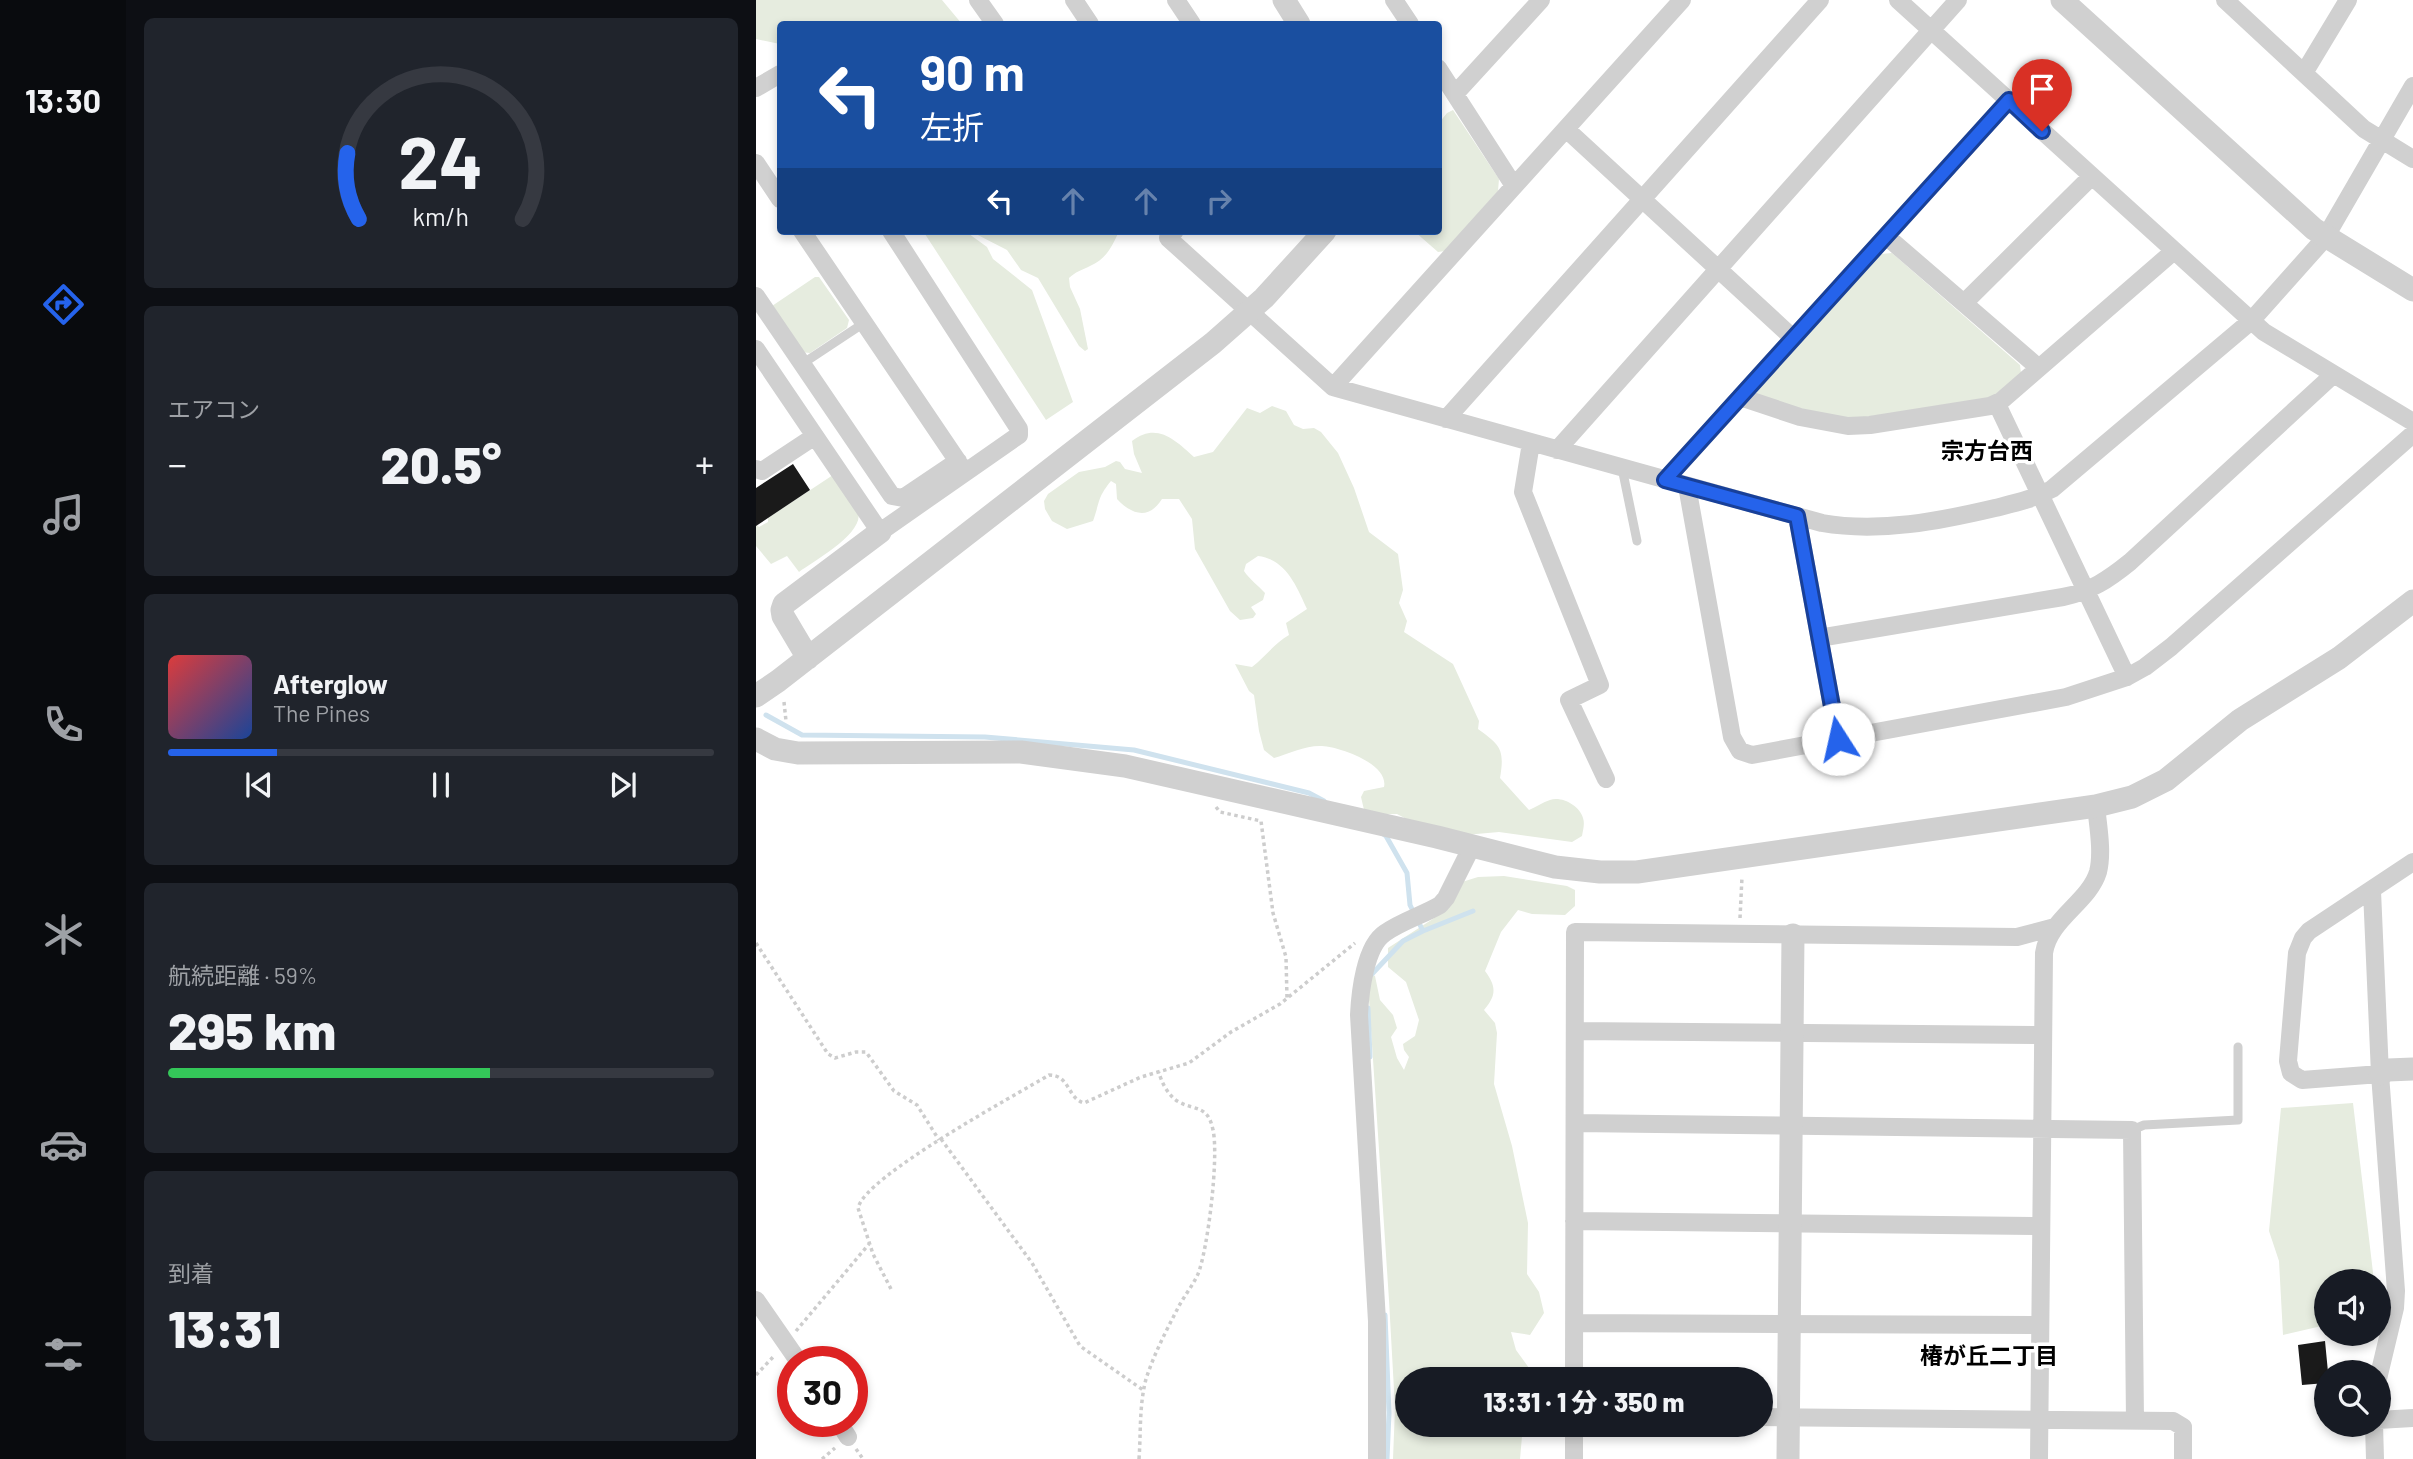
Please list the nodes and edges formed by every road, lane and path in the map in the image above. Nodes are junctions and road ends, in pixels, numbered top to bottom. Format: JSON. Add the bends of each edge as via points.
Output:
{"nodes":[{"id":1,"x":978,"y":0,"type":"edge"},
{"id":2,"x":1074,"y":0,"type":"edge"},
{"id":3,"x":1176,"y":0,"type":"edge"},
{"id":4,"x":1283,"y":0,"type":"edge"},
{"id":5,"x":1541,"y":0,"type":"edge"},
{"id":6,"x":1682,"y":0,"type":"edge"},
{"id":7,"x":1820,"y":0,"type":"edge"},
{"id":8,"x":1898,"y":0,"type":"edge"},
{"id":9,"x":1958,"y":0,"type":"edge"},
{"id":10,"x":2062,"y":0,"type":"edge"},
{"id":11,"x":2348,"y":0,"type":"edge"},
{"id":12,"x":1397,"y":1,"type":"edge"},
{"id":13,"x":2227,"y":1,"type":"edge"},
{"id":14,"x":993,"y":21,"type":"edge"},
{"id":15,"x":1088,"y":21,"type":"edge"},
{"id":16,"x":1190,"y":21,"type":"edge"},
{"id":17,"x":1297,"y":21,"type":"edge"},
{"id":18,"x":1408,"y":21,"type":"edge"},
{"id":19,"x":1931,"y":30,"type":"junction"},
{"id":20,"x":1442,"y":74,"type":"edge"},
{"id":21,"x":2304,"y":74,"type":"junction"},
{"id":22,"x":777,"y":76,"type":"edge"},
{"id":23,"x":2413,"y":86,"type":"edge"},
{"id":24,"x":756,"y":88,"type":"edge"},
{"id":25,"x":1455,"y":94,"type":"junction"},
{"id":26,"x":2009,"y":100,"type":"junction"},
{"id":27,"x":1566,"y":129,"type":"junction"},
{"id":28,"x":2381,"y":141,"type":"junction"},
{"id":29,"x":2413,"y":159,"type":"edge"},
{"id":30,"x":756,"y":163,"type":"edge"},
{"id":31,"x":2092,"y":176,"type":"junction"},
{"id":32,"x":1514,"y":186,"type":"junction"},
{"id":33,"x":777,"y":194,"type":"edge"},
{"id":34,"x":1642,"y":200,"type":"junction"},
{"id":35,"x":805,"y":235,"type":"edge"},
{"id":36,"x":894,"y":235,"type":"edge"},
{"id":37,"x":1171,"y":235,"type":"edge"},
{"id":38,"x":1321,"y":235,"type":"edge"},
{"id":39,"x":1886,"y":236,"type":"junction"},
{"id":40,"x":2325,"y":238,"type":"junction"},
{"id":41,"x":2174,"y":251,"type":"junction"},
{"id":42,"x":1718,"y":269,"type":"junction"},
{"id":43,"x":2413,"y":290,"type":"edge"},
{"id":44,"x":756,"y":296,"type":"edge"},
{"id":45,"x":1964,"y":303,"type":"junction"},
{"id":46,"x":1249,"y":312,"type":"junction"},
{"id":47,"x":2251,"y":321,"type":"junction"},
{"id":48,"x":864,"y":323,"type":"junction"},
{"id":49,"x":1793,"y":338,"type":"junction"},
{"id":50,"x":756,"y":349,"type":"edge"},
{"id":51,"x":802,"y":364,"type":"junction"},
{"id":52,"x":2039,"y":368,"type":"junction"},
{"id":53,"x":2333,"y":375,"type":"junction"},
{"id":54,"x":1333,"y":387,"type":"junction"},
{"id":55,"x":1740,"y":397,"type":"junction"},
{"id":56,"x":1997,"y":404,"type":"junction"},
{"id":57,"x":1446,"y":419,"type":"junction"},
{"id":58,"x":2413,"y":422,"type":"edge"},
{"id":59,"x":2413,"y":434,"type":"edge"},
{"id":60,"x":815,"y":436,"type":"junction"},
{"id":61,"x":1531,"y":443,"type":"junction"},
{"id":62,"x":1557,"y":450,"type":"junction"},
{"id":63,"x":962,"y":466,"type":"junction"},
{"id":64,"x":1622,"y":468,"type":"junction"},
{"id":65,"x":758,"y":471,"type":"edge"},
{"id":66,"x":1665,"y":480,"type":"junction"},
{"id":67,"x":1687,"y":486,"type":"junction"},
{"id":68,"x":2040,"y":496,"type":"junction"},
{"id":69,"x":1797,"y":516,"type":"junction"},
{"id":70,"x":880,"y":532,"type":"junction"},
{"id":71,"x":1637,"y":541,"type":"dead end"},
{"id":72,"x":2086,"y":592,"type":"junction"},
{"id":73,"x":2413,"y":601,"type":"edge"},
{"id":74,"x":1819,"y":638,"type":"junction"},
{"id":75,"x":808,"y":658,"type":"junction"},
{"id":76,"x":2127,"y":677,"type":"junction"},
{"id":77,"x":756,"y":695,"type":"edge"},
{"id":78,"x":756,"y":739,"type":"edge"},
{"id":79,"x":1838,"y":739,"type":"junction"},
{"id":80,"x":1606,"y":779,"type":"dead end"},
{"id":81,"x":1216,"y":805,"type":"dead end"},
{"id":82,"x":2096,"y":806,"type":"junction"},
{"id":83,"x":1472,"y":846,"type":"junction"},
{"id":84,"x":2413,"y":862,"type":"edge"},
{"id":85,"x":1743,"y":872,"type":"dead end"},
{"id":86,"x":2372,"y":891,"type":"junction"},
{"id":87,"x":1739,"y":926,"type":"dead end"},
{"id":88,"x":2055,"y":928,"type":"junction"},
{"id":89,"x":1793,"y":935,"type":"junction"},
{"id":90,"x":1381,"y":936,"type":"junction"},
{"id":91,"x":756,"y":943,"type":"edge"},
{"id":92,"x":1287,"y":998,"type":"junction"},
{"id":93,"x":1575,"y":1031,"type":"junction"},
{"id":94,"x":1792,"y":1033,"type":"junction"},
{"id":95,"x":2043,"y":1035,"type":"junction"},
{"id":96,"x":2238,"y":1047,"type":"dead end"},
{"id":97,"x":2413,"y":1069,"type":"edge"},
{"id":98,"x":1159,"y":1072,"type":"junction"},
{"id":99,"x":2380,"y":1074,"type":"junction"},
{"id":100,"x":1574,"y":1123,"type":"junction"},
{"id":101,"x":1791,"y":1126,"type":"junction"},
{"id":102,"x":2042,"y":1129,"type":"junction"},
{"id":103,"x":2132,"y":1130,"type":"junction"},
{"id":104,"x":940,"y":1140,"type":"junction"},
{"id":105,"x":1574,"y":1221,"type":"junction"},
{"id":106,"x":1791,"y":1223,"type":"junction"},
{"id":107,"x":2041,"y":1226,"type":"junction"},
{"id":108,"x":869,"y":1244,"type":"junction"},
{"id":109,"x":891,"y":1289,"type":"dead end"},
{"id":110,"x":756,"y":1300,"type":"edge"},
{"id":111,"x":2404,"y":1307,"type":"edge"},
{"id":112,"x":1574,"y":1323,"type":"junction"},
{"id":113,"x":1790,"y":1324,"type":"junction"},
{"id":114,"x":2040,"y":1325,"type":"junction"},
{"id":115,"x":785,"y":1344,"type":"junction"},
{"id":116,"x":2385,"y":1360,"type":"edge"},
{"id":117,"x":1574,"y":1367,"type":"edge"},
{"id":118,"x":756,"y":1375,"type":"edge"},
{"id":119,"x":1144,"y":1390,"type":"junction"},
{"id":120,"x":1773,"y":1417,"type":"edge"},
{"id":121,"x":1789,"y":1417,"type":"junction"},
{"id":122,"x":2413,"y":1418,"type":"edge"},
{"id":123,"x":2039,"y":1419,"type":"junction"},
{"id":124,"x":2391,"y":1419,"type":"edge"},
{"id":125,"x":2134,"y":1420,"type":"junction"},
{"id":126,"x":1574,"y":1437,"type":"edge"},
{"id":127,"x":2374,"y":1437,"type":"edge"},
{"id":128,"x":1139,"y":1459,"type":"edge"},
{"id":129,"x":1377,"y":1459,"type":"edge"},
{"id":130,"x":1574,"y":1459,"type":"edge"},
{"id":131,"x":1788,"y":1459,"type":"edge"},
{"id":132,"x":2039,"y":1459,"type":"edge"},
{"id":133,"x":2183,"y":1459,"type":"edge"},
{"id":134,"x":2375,"y":1459,"type":"edge"}],
"edges":[{"from":1,"to":14,"type":"street"},
{"from":2,"to":15,"type":"street"},
{"from":3,"to":16,"type":"street"},
{"from":4,"to":17,"type":"street"},
{"from":5,"to":25,"type":"street"},
{"from":6,"to":27,"type":"street"},
{"from":7,"to":34,"type":"street"},
{"from":8,"to":19,"type":"street"},
{"from":9,"to":19,"type":"street"},
{"from":10,"to":40,"type":"street"},
{"from":11,"to":21,"type":"street"},
{"from":12,"to":18,"type":"street"},
{"from":13,"to":21,"type":"street"},
{"from":19,"to":26,"type":"street"},
{"from":19,"to":42,"type":"street"},
{"from":20,"to":25,"type":"street"},
{"from":21,"to":28,"type":"street"},
{"from":22,"to":24,"type":"street"},
{"from":23,"to":28,"type":"street"},
{"from":25,"to":32,"type":"street"},
{"from":26,"to":31,"type":"street"},
{"from":26,"to":39,"type":"street"},
{"from":27,"to":32,"type":"street"},
{"from":27,"to":34,"type":"street"},
{"from":28,"to":29,"type":"street"},
{"from":28,"to":40,"type":"street"},
{"from":30,"to":33,"type":"street"},
{"from":31,"to":41,"type":"street"},
{"from":31,"to":45,"type":"street"},
{"from":32,"to":54,"type":"street"},
{"from":34,"to":42,"type":"street"},
{"from":34,"to":57,"type":"street"},
{"from":35,"to":48,"type":"street"},
{"from":36,"to":63,"type":"street","via":[[1019,429],[1019,435]]},
{"from":37,"to":46,"type":"street","via":[[1168,238]]},
{"from":38,"to":46,"type":"street"},
{"from":39,"to":45,"type":"street"},
{"from":39,"to":49,"type":"street"},
{"from":40,"to":43,"type":"street"},
{"from":40,"to":47,"type":"street"},
{"from":41,"to":47,"type":"street"},
{"from":41,"to":52,"type":"street"},
{"from":42,"to":49,"type":"street"},
{"from":42,"to":62,"type":"street"},
{"from":44,"to":51,"type":"street"},
{"from":45,"to":52,"type":"street"},
{"from":46,"to":54,"type":"street"},
{"from":46,"to":75,"type":"street"},
{"from":47,"to":53,"type":"street"},
{"from":47,"to":68,"type":"street"},
{"from":48,"to":51,"type":"lane"},
{"from":48,"to":63,"type":"street"},
{"from":49,"to":55,"type":"street"},
{"from":50,"to":60,"type":"street"},
{"from":51,"to":63,"type":"street","via":[[892,496],[903,498]]},
{"from":52,"to":56,"type":"street"},
{"from":53,"to":58,"type":"street"},
{"from":53,"to":72,"type":"street","via":[[2130,562]]},
{"from":54,"to":57,"type":"street"},
{"from":55,"to":56,"type":"street","via":[[1800,417],[1848,426]]},
{"from":55,"to":66,"type":"street"},
{"from":56,"to":68,"type":"street"},
{"from":57,"to":61,"type":"street"},
{"from":59,"to":76,"type":"street","via":[[2171,647]]},
{"from":60,"to":65,"type":"street"},
{"from":60,"to":70,"type":"street"},
{"from":61,"to":62,"type":"street"},
{"from":61,"to":80,"type":"street","via":[[1523,492],[1600,685],[1569,700]]},
{"from":62,"to":64,"type":"street"},
{"from":63,"to":70,"type":"street"},
{"from":64,"to":66,"type":"street"},
{"from":64,"to":71,"type":"lane"},
{"from":66,"to":67,"type":"street"},
{"from":67,"to":69,"type":"street"},
{"from":67,"to":79,"type":"street","via":[[1736,746],[1752,755]]},
{"from":68,"to":69,"type":"street","via":[[1906,524],[1838,526]]},
{"from":68,"to":72,"type":"street"},
{"from":69,"to":74,"type":"street"},
{"from":70,"to":75,"type":"street","via":[[784,604],[783,615]]},
{"from":72,"to":74,"type":"street"},
{"from":72,"to":76,"type":"street"},
{"from":73,"to":82,"type":"street","via":[[2339,658],[2232,725],[2166,780],[2132,797]]},
{"from":74,"to":79,"type":"street"},
{"from":75,"to":77,"type":"street"},
{"from":76,"to":79,"type":"street","via":[[2066,697]]},
{"from":78,"to":83,"type":"street","via":[[775,749],[811,754],[1021,752],[1125,765]]},
{"from":81,"to":92,"type":"path","via":[[1220,813],[1261,821],[1273,914],[1286,957]]},
{"from":82,"to":83,"type":"street","via":[[1637,872],[1577,870]]},
{"from":82,"to":88,"type":"street","via":[[2097,873]]},
{"from":83,"to":90,"type":"street","via":[[1440,905]]},
{"from":84,"to":86,"type":"street"},
{"from":85,"to":87,"type":"path"},
{"from":86,"to":99,"type":"street"},
{"from":86,"to":99,"type":"street","via":[[2302,938],[2288,1061],[2291,1073],[2302,1080]]},
{"from":88,"to":89,"type":"street","via":[[2017,937]]},
{"from":88,"to":95,"type":"street","via":[[2045,943]]},
{"from":89,"to":93,"type":"street","via":[[1575,932]]},
{"from":89,"to":94,"type":"street"},
{"from":90,"to":92,"type":"path","via":[[1349,946]]},
{"from":90,"to":129,"type":"street","via":[[1361,979],[1359,1015],[1377,1321]]},
{"from":91,"to":104,"type":"path","via":[[828,1055],[835,1058],[866,1052],[894,1091],[917,1105]]},
{"from":92,"to":98,"type":"path","via":[[1189,1063]]},
{"from":93,"to":94,"type":"street"},
{"from":93,"to":100,"type":"street"},
{"from":94,"to":95,"type":"street"},
{"from":94,"to":101,"type":"street"},
{"from":95,"to":102,"type":"street"},
{"from":96,"to":103,"type":"lane","via":[[2238,1120],[2144,1125]]},
{"from":97,"to":99,"type":"street"},
{"from":98,"to":104,"type":"path","via":[[1084,1103],[1074,1098],[1063,1079],[1049,1075]]},
{"from":98,"to":119,"type":"path","via":[[1174,1099],[1208,1116],[1215,1140],[1214,1171],[1201,1265],[1151,1366]]},
{"from":99,"to":111,"type":"street"},
{"from":100,"to":101,"type":"street"},
{"from":100,"to":105,"type":"street"},
{"from":101,"to":102,"type":"street"},
{"from":101,"to":106,"type":"street"},
{"from":102,"to":103,"type":"street"},
{"from":102,"to":107,"type":"street"},
{"from":103,"to":125,"type":"street"},
{"from":104,"to":108,"type":"path","via":[[861,1201],[859,1213]]},
{"from":104,"to":119,"type":"path","via":[[1026,1255],[1080,1346]]},
{"from":105,"to":106,"type":"street"},
{"from":105,"to":112,"type":"street"},
{"from":106,"to":107,"type":"street"},
{"from":106,"to":113,"type":"street"},
{"from":107,"to":114,"type":"street"},
{"from":108,"to":109,"type":"path"},
{"from":108,"to":115,"type":"path"},
{"from":110,"to":115,"type":"street"},
{"from":111,"to":116,"type":"street"},
{"from":112,"to":113,"type":"street"},
{"from":112,"to":117,"type":"street"},
{"from":113,"to":114,"type":"street"},
{"from":113,"to":121,"type":"street"},
{"from":114,"to":123,"type":"street"},
{"from":115,"to":118,"type":"path"},
{"from":119,"to":128,"type":"path"},
{"from":120,"to":121,"type":"street"},
{"from":121,"to":123,"type":"street"},
{"from":121,"to":131,"type":"street"},
{"from":122,"to":124,"type":"street"},
{"from":123,"to":125,"type":"street"},
{"from":123,"to":132,"type":"street"},
{"from":125,"to":133,"type":"street","via":[[2173,1420],[2183,1427]]},
{"from":126,"to":130,"type":"street"},
{"from":127,"to":134,"type":"street"}]}
